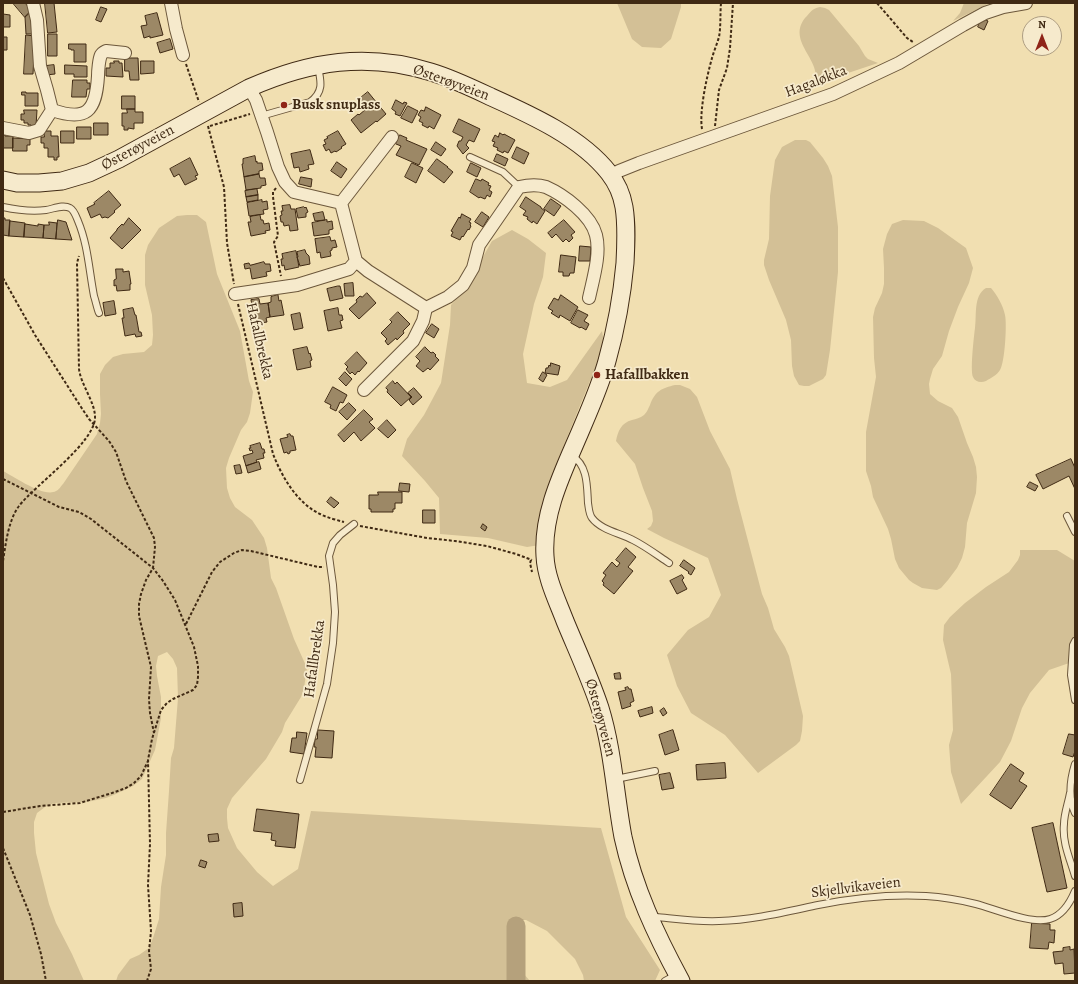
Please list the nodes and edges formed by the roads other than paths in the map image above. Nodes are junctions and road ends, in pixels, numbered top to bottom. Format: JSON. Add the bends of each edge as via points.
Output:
{"nodes":[{"id":1,"x":33,"y":3,"type":"edge"},
{"id":2,"x":171,"y":3,"type":"edge"},
{"id":3,"x":1026,"y":3,"type":"edge"},
{"id":4,"x":125,"y":53,"type":"dead end"},
{"id":5,"x":183,"y":55,"type":"road end"},
{"id":6,"x":318,"y":65,"type":"junction"},
{"id":7,"x":249,"y":88,"type":"junction"},
{"id":8,"x":52,"y":110,"type":"junction"},
{"id":9,"x":261,"y":116,"type":"junction"},
{"id":10,"x":3,"y":128,"type":"edge"},
{"id":11,"x":392,"y":136,"type":"dead end"},
{"id":12,"x":470,"y":157,"type":"dead end"},
{"id":13,"x":611,"y":175,"type":"junction"},
{"id":14,"x":3,"y":180,"type":"edge"},
{"id":15,"x":519,"y":187,"type":"junction"},
{"id":16,"x":341,"y":203,"type":"junction"},
{"id":17,"x":3,"y":207,"type":"edge"},
{"id":18,"x":356,"y":261,"type":"junction"},
{"id":19,"x":235,"y":294,"type":"road end"},
{"id":20,"x":589,"y":298,"type":"dead end"},
{"id":21,"x":426,"y":308,"type":"junction"},
{"id":22,"x":99,"y":314,"type":"dead end"},
{"id":23,"x":364,"y":390,"type":"dead end"},
{"id":24,"x":570,"y":455,"type":"junction"},
{"id":25,"x":1067,"y":516,"type":"dead end"},
{"id":26,"x":354,"y":524,"type":"road end"},
{"id":27,"x":1075,"y":532,"type":"edge"},
{"id":28,"x":669,"y":563,"type":"dead end"},
{"id":29,"x":1075,"y":641,"type":"edge"},
{"id":30,"x":1075,"y":700,"type":"edge"},
{"id":31,"x":1075,"y":764,"type":"edge"},
{"id":32,"x":655,"y":771,"type":"dead end"},
{"id":33,"x":300,"y":780,"type":"dead end"},
{"id":34,"x":615,"y":780,"type":"junction"},
{"id":35,"x":1070,"y":793,"type":"junction"},
{"id":36,"x":1075,"y":813,"type":"edge"},
{"id":37,"x":1075,"y":876,"type":"edge"},
{"id":38,"x":1075,"y":891,"type":"edge"},
{"id":39,"x":650,"y":919,"type":"junction"},
{"id":40,"x":674,"y":979,"type":"edge"}],
"edges":[{"from":1,"to":8,"type":"street","via":[[37,20],[40,66]]},
{"from":2,"to":5,"type":"street"},
{"from":3,"to":13,"type":"street","name":"Hagaløkka","via":[[985,13],[899,63],[833,94]]},
{"from":4,"to":8,"type":"street","via":[[106,51],[101,55],[94,103],[89,111],[68,114]]},
{"from":6,"to":7,"type":"main road","name":"Østerøyveien","via":[[284,74]]},
{"from":6,"to":9,"type":"lane","via":[[322,82],[316,98]]},
{"from":6,"to":13,"type":"main road","name":"Østerøyveien","via":[[377,61],[433,73],[502,102],[555,129],[585,150]]},
{"from":7,"to":9,"type":"street"},
{"from":7,"to":14,"type":"main road","name":"Østerøyveien","via":[[89,173],[62,181],[39,183]]},
{"from":8,"to":10,"type":"street","via":[[39,130],[29,133]]},
{"from":9,"to":16,"type":"street","via":[[278,167],[285,182],[294,192]]},
{"from":11,"to":16,"type":"street"},
{"from":12,"to":15,"type":"lane","via":[[503,172]]},
{"from":13,"to":24,"type":"main road","name":"Østerøyveien","via":[[624,204],[626,225],[622,292],[607,361]]},
{"from":15,"to":20,"type":"street","via":[[530,184],[545,187],[574,204],[590,222],[596,234],[597,249]]},
{"from":15,"to":21,"type":"street","via":[[479,245],[473,268],[463,285],[448,297]]},
{"from":16,"to":18,"type":"street"},
{"from":17,"to":22,"type":"lane","via":[[36,211],[60,207],[70,208],[74,212],[86,244]]},
{"from":18,"to":19,"type":"street","via":[[349,269],[297,285]]},
{"from":18,"to":21,"type":"street"},
{"from":21,"to":23,"type":"street","via":[[423,322],[413,341]]},
{"from":24,"to":28,"type":"lane","via":[[577,459],[584,471],[592,518]]},
{"from":24,"to":34,"type":"main road","name":"Østerøyveien","via":[[548,518],[545,547],[538,561],[592,683],[611,752]]},
{"from":25,"to":27,"type":"lane"},
{"from":26,"to":33,"type":"lane","name":"Hafallbrekka","via":[[333,543],[329,556],[335,612],[327,684]]},
{"from":29,"to":30,"type":"lane","via":[[1071,675]]},
{"from":31,"to":35,"type":"lane"},
{"from":32,"to":34,"type":"lane"},
{"from":34,"to":39,"type":"main road","name":"Østerøyveien","via":[[628,856]]},
{"from":35,"to":36,"type":"lane"},
{"from":35,"to":37,"type":"lane","via":[[1064,834]]},
{"from":38,"to":39,"type":"lane","name":"Skjellvikaveien","via":[[1070,902],[1058,915],[1048,920],[1020,918],[964,901],[910,895],[844,900],[763,916],[720,921],[656,917]]},
{"from":39,"to":40,"type":"main road","name":"Østerøyveien"}]}
